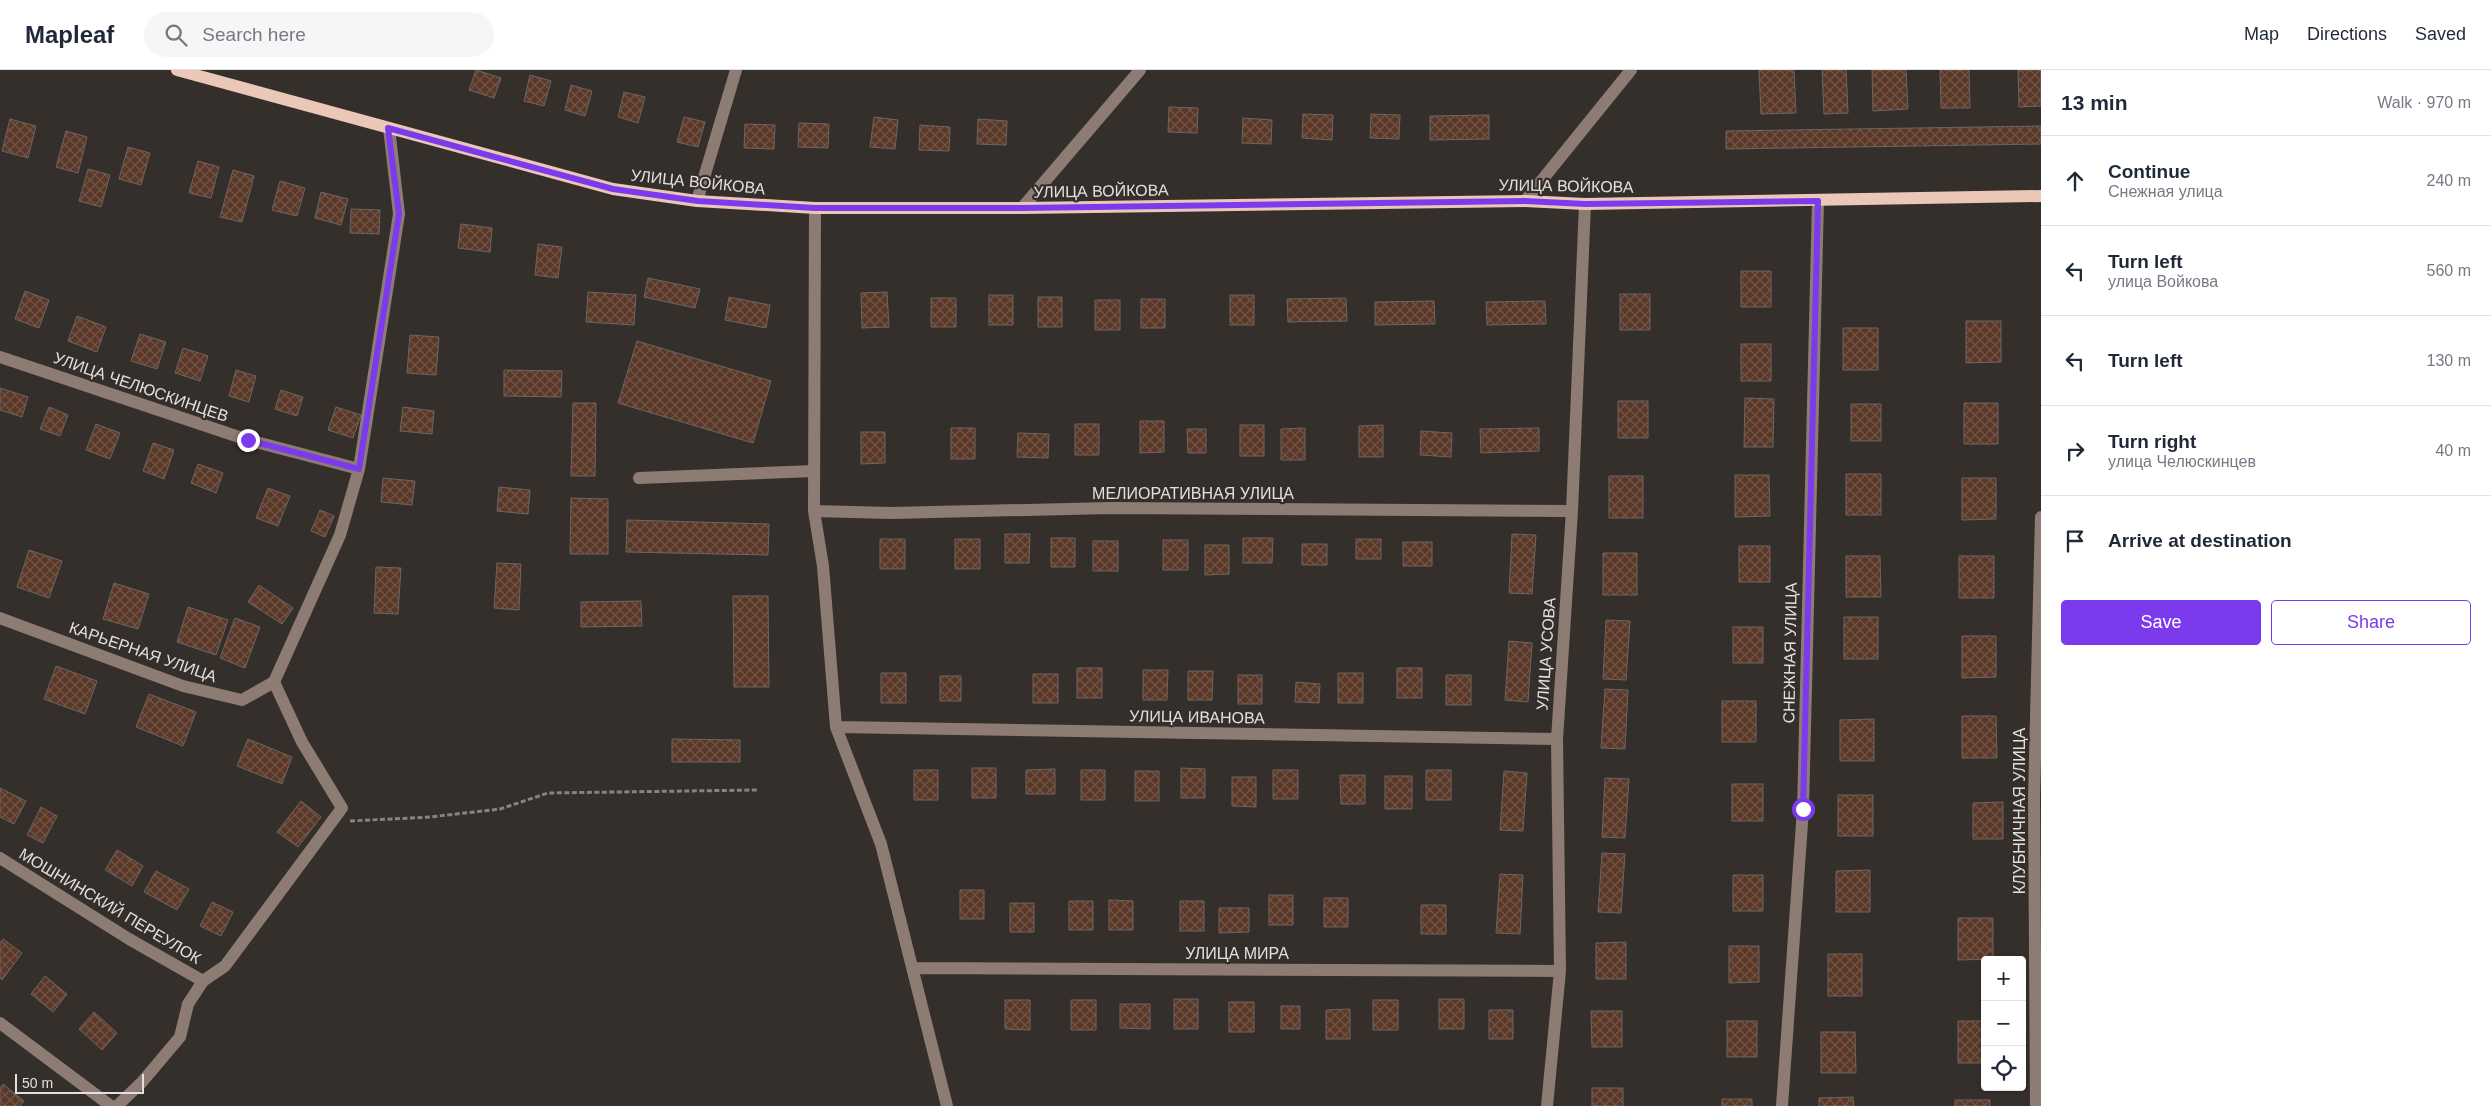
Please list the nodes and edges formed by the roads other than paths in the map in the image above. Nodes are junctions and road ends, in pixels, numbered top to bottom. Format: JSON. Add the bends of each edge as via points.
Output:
{"nodes":[{"id":1,"x":178,"y":70,"type":"edge"},
{"id":2,"x":736,"y":70,"type":"edge"},
{"id":3,"x":1140,"y":70,"type":"edge"},
{"id":4,"x":1631,"y":70,"type":"edge"},
{"id":5,"x":388,"y":128,"type":"junction"},
{"id":6,"x":2041,"y":196,"type":"edge"},
{"id":7,"x":698,"y":201,"type":"junction"},
{"id":8,"x":1525,"y":201,"type":"junction"},
{"id":9,"x":1818,"y":201,"type":"junction"},
{"id":10,"x":1585,"y":204,"type":"junction"},
{"id":11,"x":815,"y":208,"type":"junction"},
{"id":12,"x":1022,"y":208,"type":"junction"},
{"id":13,"x":0,"y":357,"type":"edge"},
{"id":14,"x":359,"y":469,"type":"junction"},
{"id":15,"x":814,"y":471,"type":"junction"},
{"id":16,"x":639,"y":478,"type":"dead end"},
{"id":17,"x":814,"y":511,"type":"junction"},
{"id":18,"x":1572,"y":511,"type":"junction"},
{"id":19,"x":2041,"y":517,"type":"edge"},
{"id":20,"x":0,"y":618,"type":"edge"},
{"id":21,"x":274,"y":682,"type":"junction"},
{"id":22,"x":836,"y":727,"type":"junction"},
{"id":23,"x":1557,"y":739,"type":"junction"},
{"id":24,"x":0,"y":858,"type":"edge"},
{"id":25,"x":913,"y":968,"type":"junction"},
{"id":26,"x":1560,"y":971,"type":"junction"},
{"id":27,"x":203,"y":981,"type":"junction"},
{"id":28,"x":0,"y":1023,"type":"edge"},
{"id":29,"x":111,"y":1106,"type":"edge"},
{"id":30,"x":117,"y":1106,"type":"edge"},
{"id":31,"x":947,"y":1106,"type":"edge"},
{"id":32,"x":1547,"y":1106,"type":"edge"},
{"id":33,"x":1782,"y":1106,"type":"edge"},
{"id":34,"x":2036,"y":1106,"type":"edge"}],
"edges":[{"from":1,"to":5,"type":"main road","name":"УЛИЦА ВОЙКОВА"},
{"from":2,"to":7,"type":"street"},
{"from":3,"to":12,"type":"street"},
{"from":4,"to":8,"type":"street"},
{"from":5,"to":7,"type":"main road","name":"УЛИЦА ВОЙКОВА","via":[[613,189]]},
{"from":5,"to":14,"type":"street","via":[[399,214]]},
{"from":6,"to":9,"type":"main road","name":"УЛИЦА ВОЙКОВА"},
{"from":7,"to":11,"type":"main road","name":"УЛИЦА ВОЙКОВА"},
{"from":8,"to":10,"type":"main road","name":"УЛИЦА ВОЙКОВА"},
{"from":8,"to":12,"type":"main road","name":"УЛИЦА ВОЙКОВА"},
{"from":9,"to":10,"type":"main road","name":"УЛИЦА ВОЙКОВА"},
{"from":9,"to":33,"type":"street","name":"СНЕЖНАЯ УЛИЦА","via":[[1803,809]]},
{"from":10,"to":18,"type":"street","name":"УЛИЦА УСОВА"},
{"from":11,"to":12,"type":"main road","name":"УЛИЦА ВОЙКОВА"},
{"from":11,"to":15,"type":"street"},
{"from":13,"to":14,"type":"street","name":"УЛИЦА ЧЕЛЮСКИНЦЕВ","via":[[248,440]]},
{"from":14,"to":21,"type":"street","via":[[340,534]]},
{"from":15,"to":16,"type":"street"},
{"from":15,"to":17,"type":"street"},
{"from":17,"to":18,"type":"street","name":"МЕЛИОРАТИВНАЯ УЛИЦА","via":[[1111,508]]},
{"from":17,"to":22,"type":"street","via":[[823,566]]},
{"from":18,"to":23,"type":"street","name":"УЛИЦА УСОВА"},
{"from":19,"to":34,"type":"street","name":"КЛУБНИЧНАЯ УЛИЦА","via":[[2034,798]]},
{"from":20,"to":21,"type":"street","name":"КАРЬЕРНАЯ УЛИЦА","via":[[183,686],[242,700]]},
{"from":21,"to":27,"type":"street","via":[[302,742],[342,808],[225,966]]},
{"from":22,"to":23,"type":"street","name":"УЛИЦА ИВАНОВА"},
{"from":22,"to":25,"type":"street","via":[[881,844]]},
{"from":23,"to":26,"type":"street","name":"УЛИЦА УСОВА"},
{"from":24,"to":27,"type":"street","name":"МОШНИНСКИЙ ПЕРЕУЛОК"},
{"from":25,"to":26,"type":"street","name":"УЛИЦА МИРА"},
{"from":25,"to":31,"type":"street"},
{"from":26,"to":32,"type":"street","name":"УЛИЦА УСОВА"},
{"from":27,"to":30,"type":"street","via":[[188,1004],[180,1037]]},
{"from":28,"to":29,"type":"street"}]}
